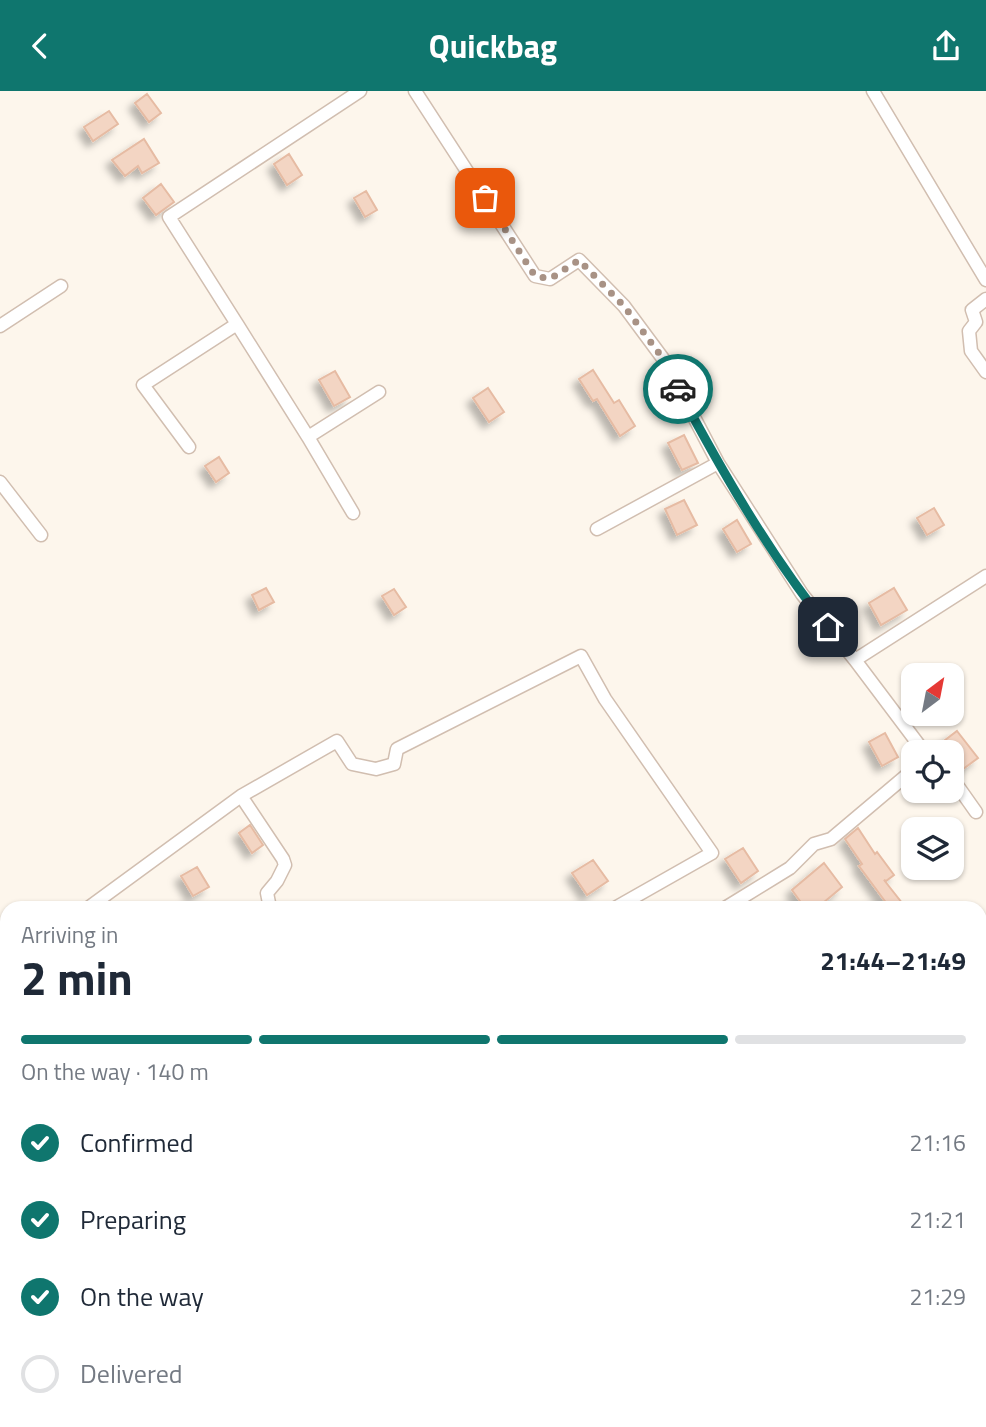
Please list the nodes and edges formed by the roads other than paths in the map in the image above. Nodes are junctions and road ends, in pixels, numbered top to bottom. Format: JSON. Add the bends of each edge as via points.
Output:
{"nodes":[{"id":1,"x":360,"y":91,"type":"edge"},
{"id":2,"x":415,"y":91,"type":"edge"},
{"id":3,"x":873,"y":91,"type":"edge"},
{"id":4,"x":986,"y":281,"type":"edge"},
{"id":5,"x":61,"y":286,"type":"dead end"},
{"id":6,"x":986,"y":299,"type":"edge"},
{"id":7,"x":237,"y":324,"type":"junction"},
{"id":8,"x":0,"y":326,"type":"edge"},
{"id":9,"x":986,"y":372,"type":"edge"},
{"id":10,"x":379,"y":393,"type":"dead end"},
{"id":11,"x":308,"y":437,"type":"junction"},
{"id":12,"x":189,"y":447,"type":"dead end"},
{"id":13,"x":718,"y":463,"type":"junction"},
{"id":14,"x":0,"y":482,"type":"edge"},
{"id":15,"x":353,"y":513,"type":"dead end"},
{"id":16,"x":597,"y":530,"type":"dead end"},
{"id":17,"x":41,"y":535,"type":"dead end"},
{"id":18,"x":986,"y":576,"type":"edge"},
{"id":19,"x":855,"y":660,"type":"junction"},
{"id":20,"x":915,"y":740,"type":"edge"},
{"id":21,"x":901,"y":780,"type":"edge"},
{"id":22,"x":964,"y":795,"type":"edge"},
{"id":23,"x":242,"y":796,"type":"junction"},
{"id":24,"x":976,"y":812,"type":"dead end"},
{"id":25,"x":98,"y":901,"type":"edge"},
{"id":26,"x":269,"y":901,"type":"edge"},
{"id":27,"x":627,"y":901,"type":"edge"},
{"id":28,"x":743,"y":901,"type":"edge"}],
"edges":[{"from":1,"to":7,"type":"street","via":[[169,216]]},
{"from":2,"to":13,"type":"street","via":[[535,276],[550,279],[579,260],[624,306],[664,360]]},
{"from":3,"to":4,"type":"street"},
{"from":5,"to":8,"type":"street"},
{"from":6,"to":9,"type":"street","via":[[972,310],[976,322],[969,331],[971,351]]},
{"from":7,"to":11,"type":"street"},
{"from":7,"to":12,"type":"street","via":[[143,385]]},
{"from":10,"to":11,"type":"street"},
{"from":11,"to":15,"type":"street"},
{"from":13,"to":16,"type":"street"},
{"from":13,"to":19,"type":"street","via":[[802,594]]},
{"from":14,"to":17,"type":"street"},
{"from":18,"to":19,"type":"street"},
{"from":19,"to":20,"type":"street"},
{"from":21,"to":28,"type":"street","via":[[831,839],[814,844],[790,868]]},
{"from":22,"to":24,"type":"street"},
{"from":23,"to":25,"type":"street"},
{"from":23,"to":26,"type":"street","via":[[285,865],[267,893]]},
{"from":23,"to":27,"type":"street","via":[[337,741],[352,764],[376,769],[394,764],[397,749],[581,656],[604,699],[712,853]]}]}
